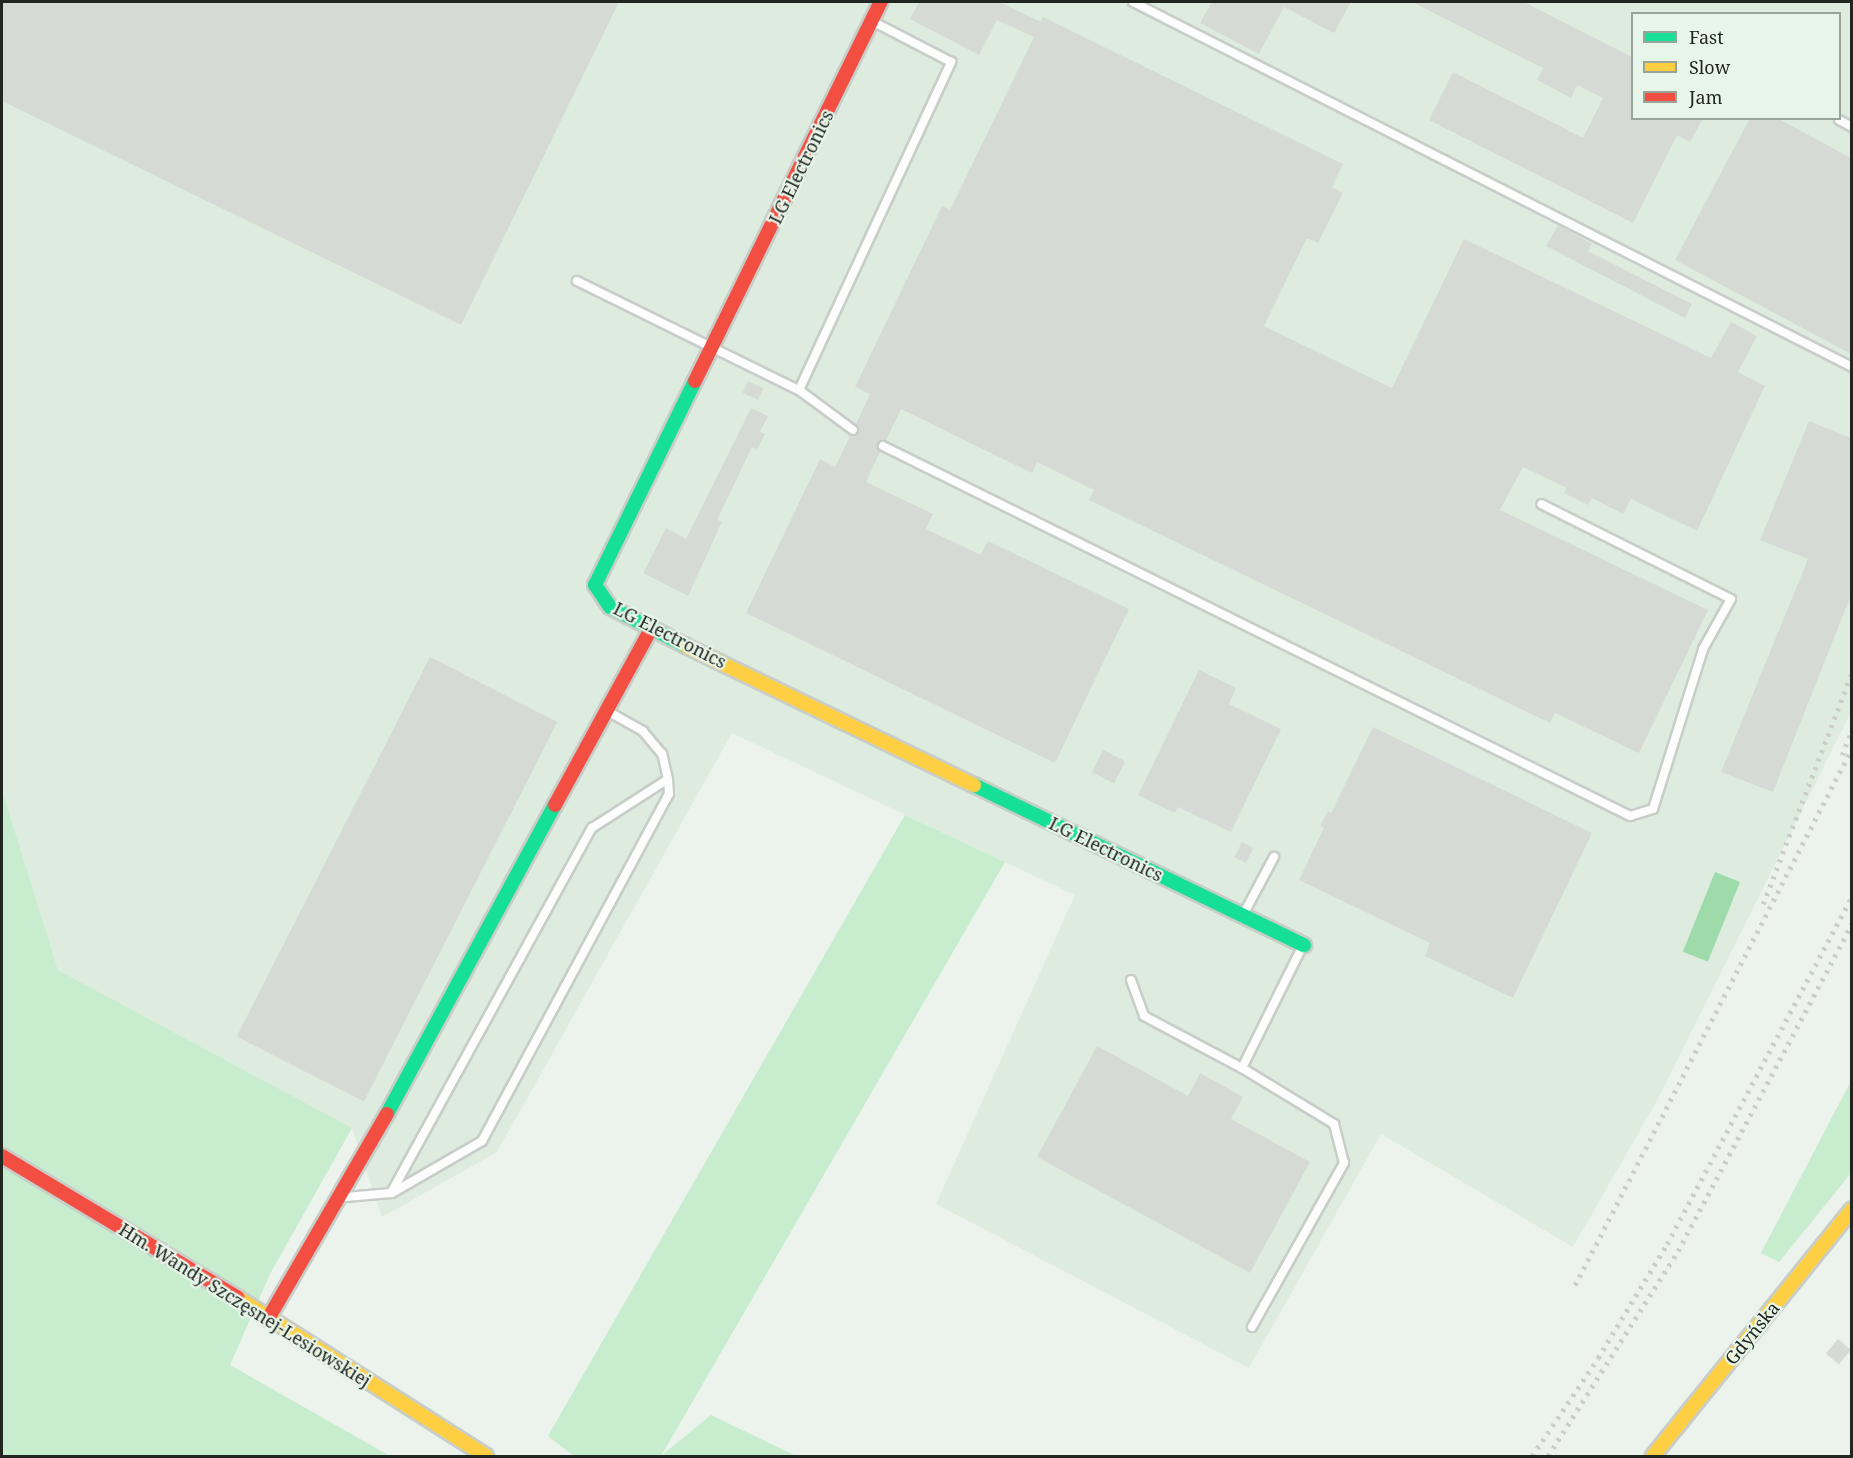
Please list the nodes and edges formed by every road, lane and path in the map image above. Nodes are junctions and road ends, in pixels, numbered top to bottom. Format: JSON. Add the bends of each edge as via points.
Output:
{"nodes":[{"id":1,"x":881,"y":2,"type":"edge"},
{"id":2,"x":1133,"y":2,"type":"edge"},
{"id":3,"x":872,"y":21,"type":"junction"},
{"id":4,"x":1839,"y":120,"type":"dead end"},
{"id":5,"x":1851,"y":127,"type":"edge"},
{"id":6,"x":578,"y":281,"type":"dead end"},
{"id":7,"x":713,"y":346,"type":"junction"},
{"id":8,"x":1851,"y":367,"type":"edge"},
{"id":9,"x":799,"y":390,"type":"junction"},
{"id":10,"x":853,"y":430,"type":"dead end"},
{"id":11,"x":883,"y":446,"type":"dead end"},
{"id":12,"x":1541,"y":504,"type":"dead end"},
{"id":13,"x":651,"y":629,"type":"junction"},
{"id":14,"x":606,"y":710,"type":"junction"},
{"id":15,"x":668,"y":779,"type":"junction"},
{"id":16,"x":1274,"y":857,"type":"dead end"},
{"id":17,"x":1243,"y":915,"type":"junction"},
{"id":18,"x":1304,"y":945,"type":"joint"},
{"id":19,"x":1131,"y":980,"type":"dead end"},
{"id":20,"x":1242,"y":1068,"type":"junction"},
{"id":21,"x":2,"y":1156,"type":"edge"},
{"id":22,"x":391,"y":1193,"type":"junction"},
{"id":23,"x":342,"y":1197,"type":"junction"},
{"id":24,"x":1851,"y":1209,"type":"edge"},
{"id":25,"x":268,"y":1319,"type":"junction"},
{"id":26,"x":1252,"y":1327,"type":"dead end"},
{"id":27,"x":486,"y":1456,"type":"edge"},
{"id":28,"x":1653,"y":1456,"type":"edge"}],
"edges":[{"from":1,"to":3,"type":"street","name":"LG Electronics"},
{"from":2,"to":8,"type":"lane"},
{"from":3,"to":7,"type":"street","name":"LG Electronics"},
{"from":3,"to":9,"type":"lane","via":[[951,62]]},
{"from":4,"to":5,"type":"lane"},
{"from":6,"to":7,"type":"lane"},
{"from":7,"to":9,"type":"lane"},
{"from":7,"to":13,"type":"street","name":"LG Electronics","via":[[595,585],[610,607]]},
{"from":9,"to":10,"type":"lane"},
{"from":11,"to":12,"type":"lane","via":[[1630,816],[1653,809],[1703,649],[1731,599]]},
{"from":13,"to":14,"type":"street"},
{"from":13,"to":17,"type":"street","name":"LG Electronics"},
{"from":14,"to":15,"type":"lane","via":[[643,731],[662,754]]},
{"from":14,"to":23,"type":"street"},
{"from":15,"to":22,"type":"lane","via":[[592,828]]},
{"from":15,"to":22,"type":"lane","via":[[669,794],[483,1141]]},
{"from":16,"to":17,"type":"lane"},
{"from":17,"to":18,"type":"street","name":"LG Electronics"},
{"from":18,"to":20,"type":"lane"},
{"from":19,"to":20,"type":"lane","via":[[1144,1016]]},
{"from":20,"to":26,"type":"lane","via":[[1334,1124],[1344,1162]]},
{"from":21,"to":25,"type":"street","name":"Hm. Wandy Szczęsnej-Lesiowskiej","via":[[186,1265]]},
{"from":22,"to":23,"type":"lane"},
{"from":23,"to":25,"type":"street"},
{"from":24,"to":28,"type":"street","name":"Gdyńska"},
{"from":25,"to":27,"type":"street","name":"Hm. Wandy Szczęsnej-Lesiowskiej"}]}
